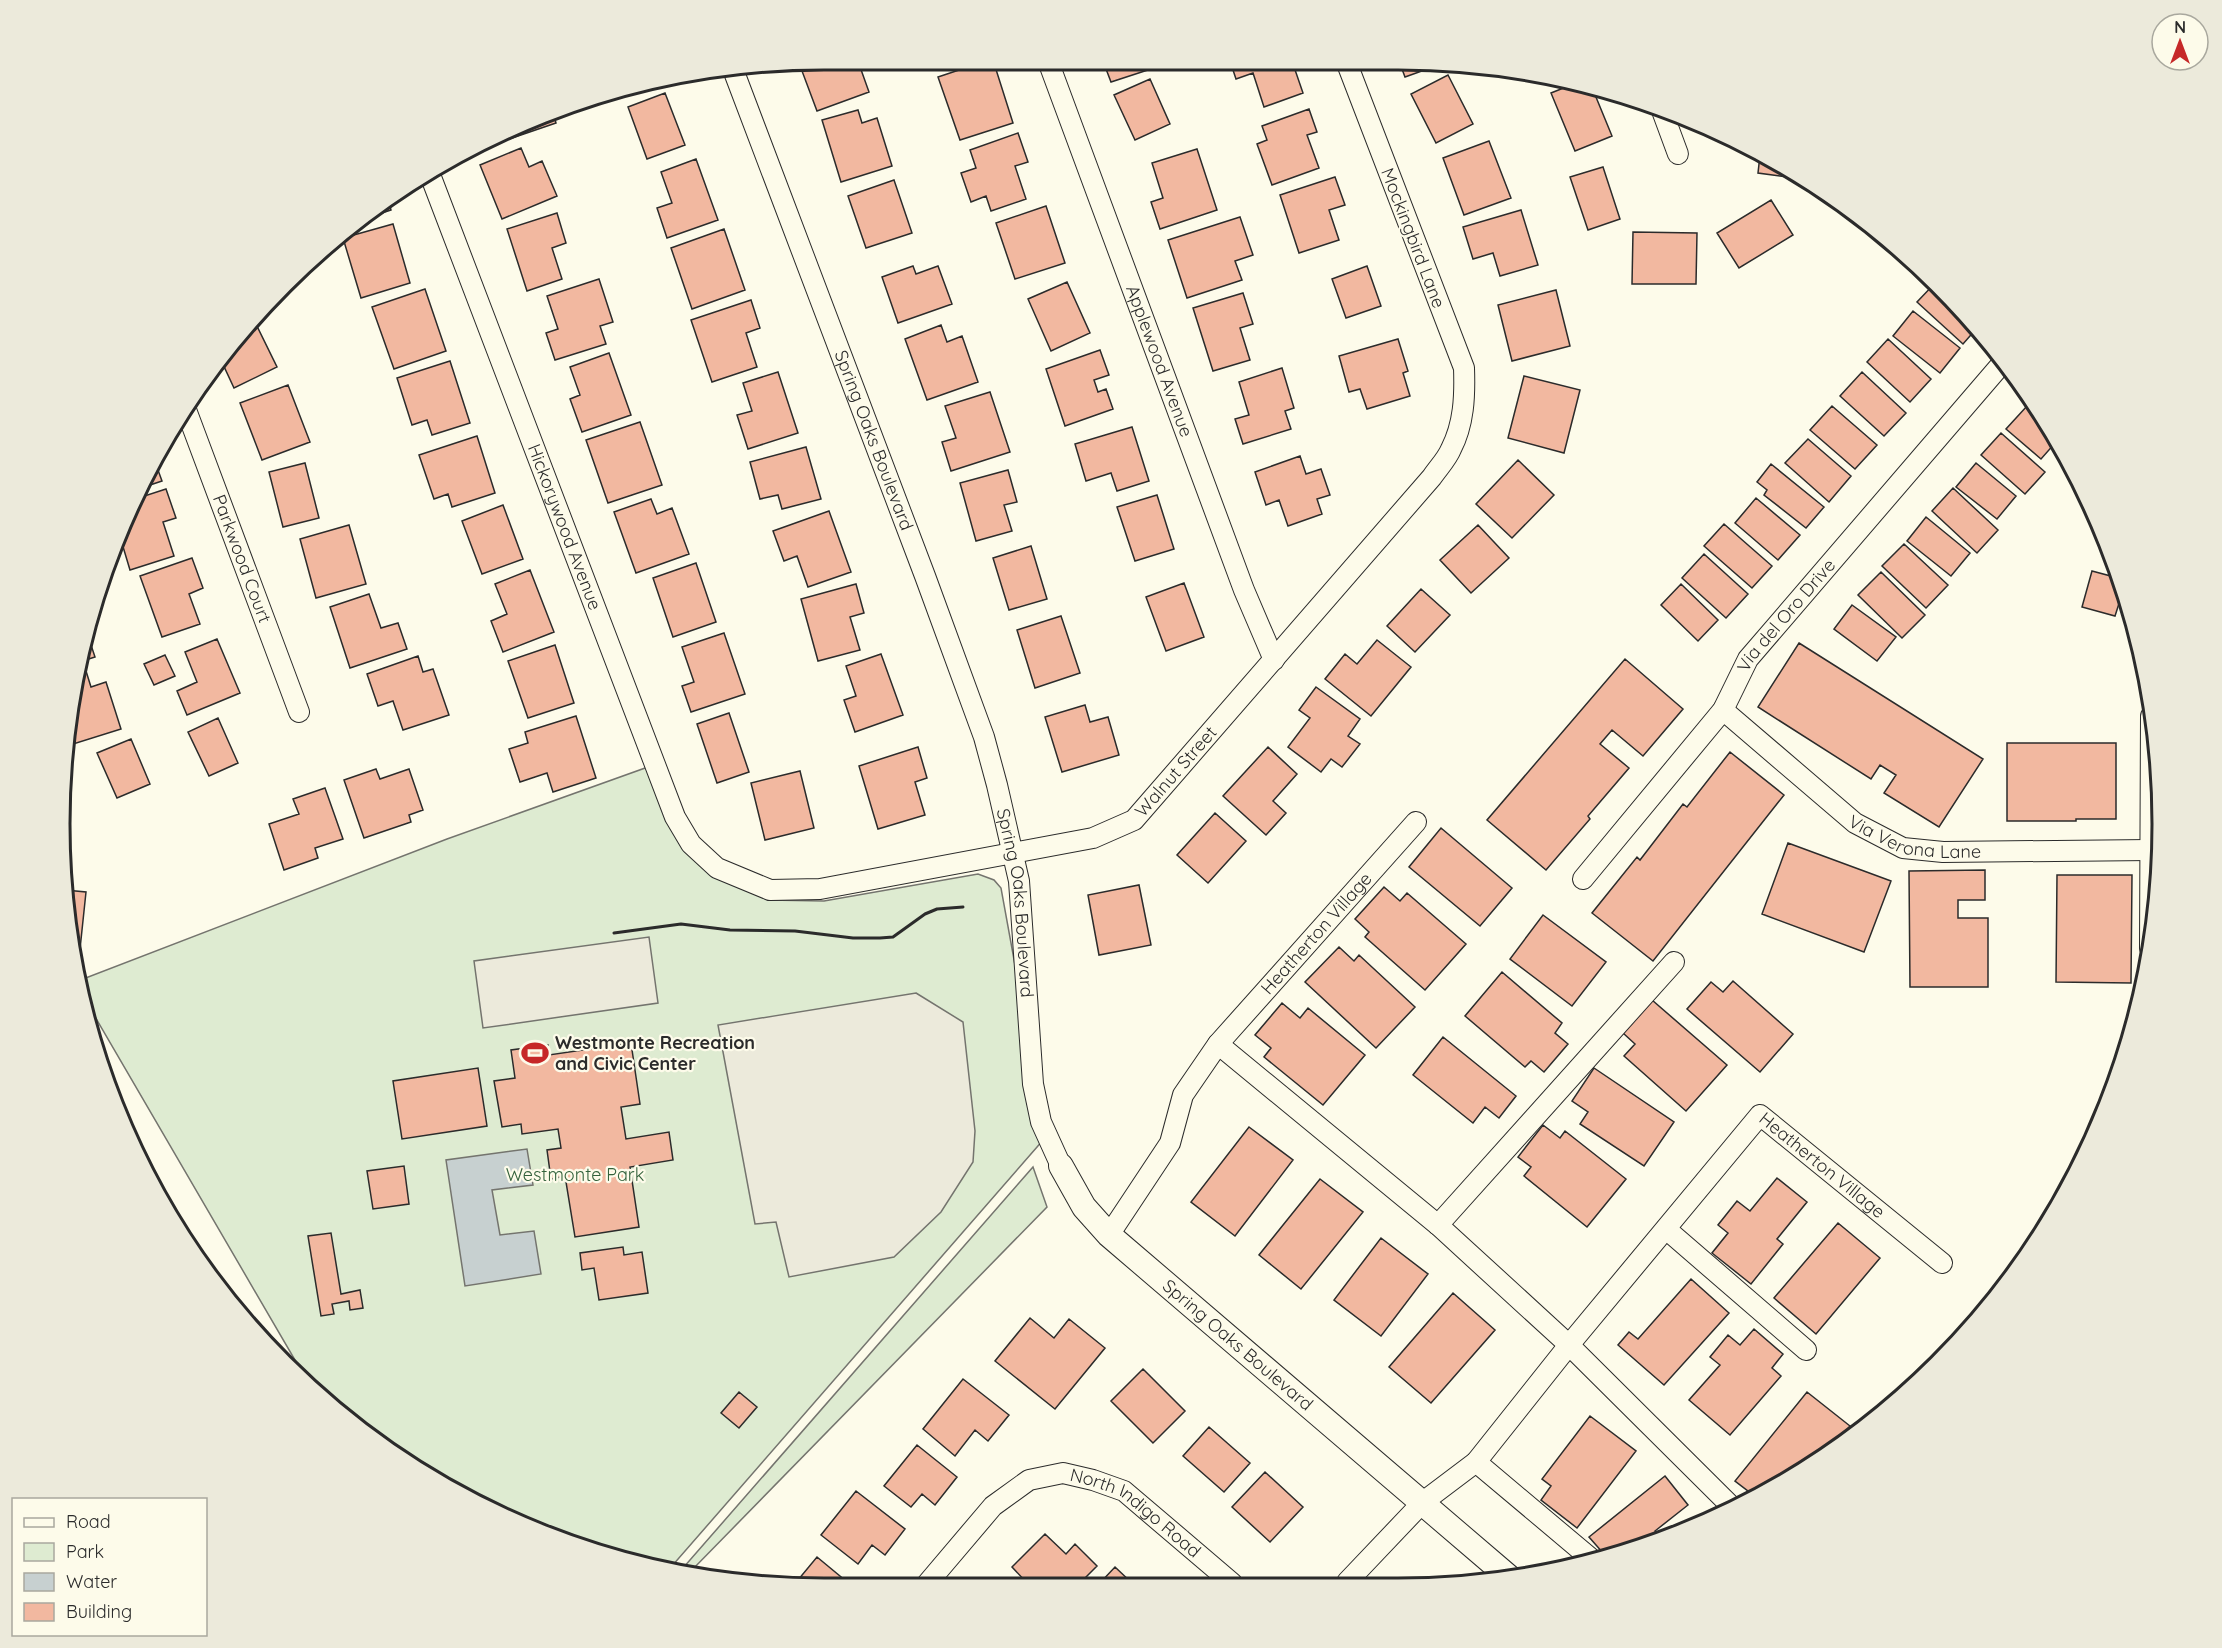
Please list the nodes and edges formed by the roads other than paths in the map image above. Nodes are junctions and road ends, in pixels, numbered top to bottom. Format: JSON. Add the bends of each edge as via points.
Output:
{"nodes":[{"id":1,"x":1051,"y":70,"type":"edge"},
{"id":2,"x":1349,"y":70,"type":"edge"},
{"id":3,"x":736,"y":76,"type":"edge"},
{"id":4,"x":1665,"y":120,"type":"edge"},
{"id":5,"x":1678,"y":154,"type":"dead end"},
{"id":6,"x":432,"y":180,"type":"edge"},
{"id":7,"x":1998,"y":368,"type":"edge"},
{"id":8,"x":189,"y":417,"type":"edge"},
{"id":9,"x":1462,"y":417,"type":"joint"},
{"id":10,"x":1274,"y":660,"type":"junction"},
{"id":11,"x":1723,"y":710,"type":"junction"},
{"id":12,"x":299,"y":712,"type":"dead end"},
{"id":13,"x":2150,"y":787,"type":"edge"},
{"id":14,"x":1416,"y":822,"type":"dead end"},
{"id":15,"x":2150,"y":850,"type":"junction"},
{"id":16,"x":1013,"y":853,"type":"junction"},
{"id":17,"x":717,"y":868,"type":"joint"},
{"id":18,"x":2150,"y":873,"type":"edge"},
{"id":19,"x":1583,"y":879,"type":"dead end"},
{"id":20,"x":1674,"y":962,"type":"dead end"},
{"id":21,"x":1218,"y":1044,"type":"junction"},
{"id":22,"x":1060,"y":1166,"type":"joint"},
{"id":23,"x":1438,"y":1225,"type":"junction"},
{"id":24,"x":1665,"y":1229,"type":"junction"},
{"id":25,"x":1109,"y":1235,"type":"junction"},
{"id":26,"x":1942,"y":1263,"type":"dead end"},
{"id":27,"x":1569,"y":1345,"type":"junction"},
{"id":28,"x":1806,"y":1350,"type":"dead end"},
{"id":29,"x":1476,"y":1462,"type":"junction"},
{"id":30,"x":1423,"y":1502,"type":"junction"},
{"id":31,"x":1727,"y":1502,"type":"edge"},
{"id":32,"x":1584,"y":1554,"type":"edge"},
{"id":33,"x":1501,"y":1570,"type":"edge"},
{"id":34,"x":932,"y":1578,"type":"edge"},
{"id":35,"x":1226,"y":1578,"type":"edge"},
{"id":36,"x":1351,"y":1578,"type":"edge"}],
"edges":[{"from":1,"to":10,"type":"street","name":"Applewood Avenue","via":[[1244,590]]},
{"from":2,"to":9,"type":"street","name":"Mockingbird Lane","via":[[1464,369]]},
{"from":3,"to":16,"type":"street","name":"Spring Oaks Boulevard","via":[[984,737]]},
{"from":4,"to":5,"type":"street"},
{"from":6,"to":17,"type":"street","name":"Hickorywood Avenue","via":[[675,817],[691,844]]},
{"from":7,"to":11,"type":"street","name":"Via del Oro Drive","via":[[1748,658]]},
{"from":8,"to":12,"type":"street","name":"Parkwood Court"},
{"from":9,"to":10,"type":"street","name":"Walnut Street","via":[[1451,450],[1432,477]]},
{"from":10,"to":16,"type":"street","name":"Walnut Street","via":[[1134,820],[1093,837]]},
{"from":11,"to":15,"type":"street","name":"Via Verona Lane","via":[[1855,823],[1903,848],[1943,852]]},
{"from":11,"to":19,"type":"street","name":"Via del Oro Drive"},
{"from":13,"to":15,"type":"street"},
{"from":14,"to":21,"type":"street","name":"Heatherton Village"},
{"from":15,"to":18,"type":"street"},
{"from":16,"to":17,"type":"street","name":"Walnut Street","via":[[820,889],[770,890]]},
{"from":16,"to":22,"type":"street","name":"Spring Oaks Boulevard","via":[[1019,881],[1033,1084],[1041,1122]]},
{"from":20,"to":23,"type":"street"},
{"from":21,"to":23,"type":"street"},
{"from":21,"to":25,"type":"street","name":"Heatherton Village","via":[[1183,1095],[1170,1143]]},
{"from":22,"to":25,"type":"street","name":"Spring Oaks Boulevard","via":[[1084,1207]]},
{"from":23,"to":27,"type":"street"},
{"from":24,"to":26,"type":"street","name":"Heatherton Village","via":[[1760,1116]]},
{"from":24,"to":27,"type":"street","name":"Heatherton Village"},
{"from":24,"to":28,"type":"street"},
{"from":25,"to":30,"type":"street","name":"Spring Oaks Boulevard"},
{"from":27,"to":29,"type":"street","name":"Heatherton Village"},
{"from":27,"to":31,"type":"street"},
{"from":29,"to":30,"type":"street","name":"Heatherton Village"},
{"from":29,"to":32,"type":"street"},
{"from":30,"to":33,"type":"street","name":"Spring Oaks Boulevard"},
{"from":30,"to":36,"type":"street","name":"Heatherton Village"},
{"from":34,"to":35,"type":"street","name":"North Indigo Road","via":[[993,1506],[1029,1480],[1063,1473],[1124,1491]]}]}
